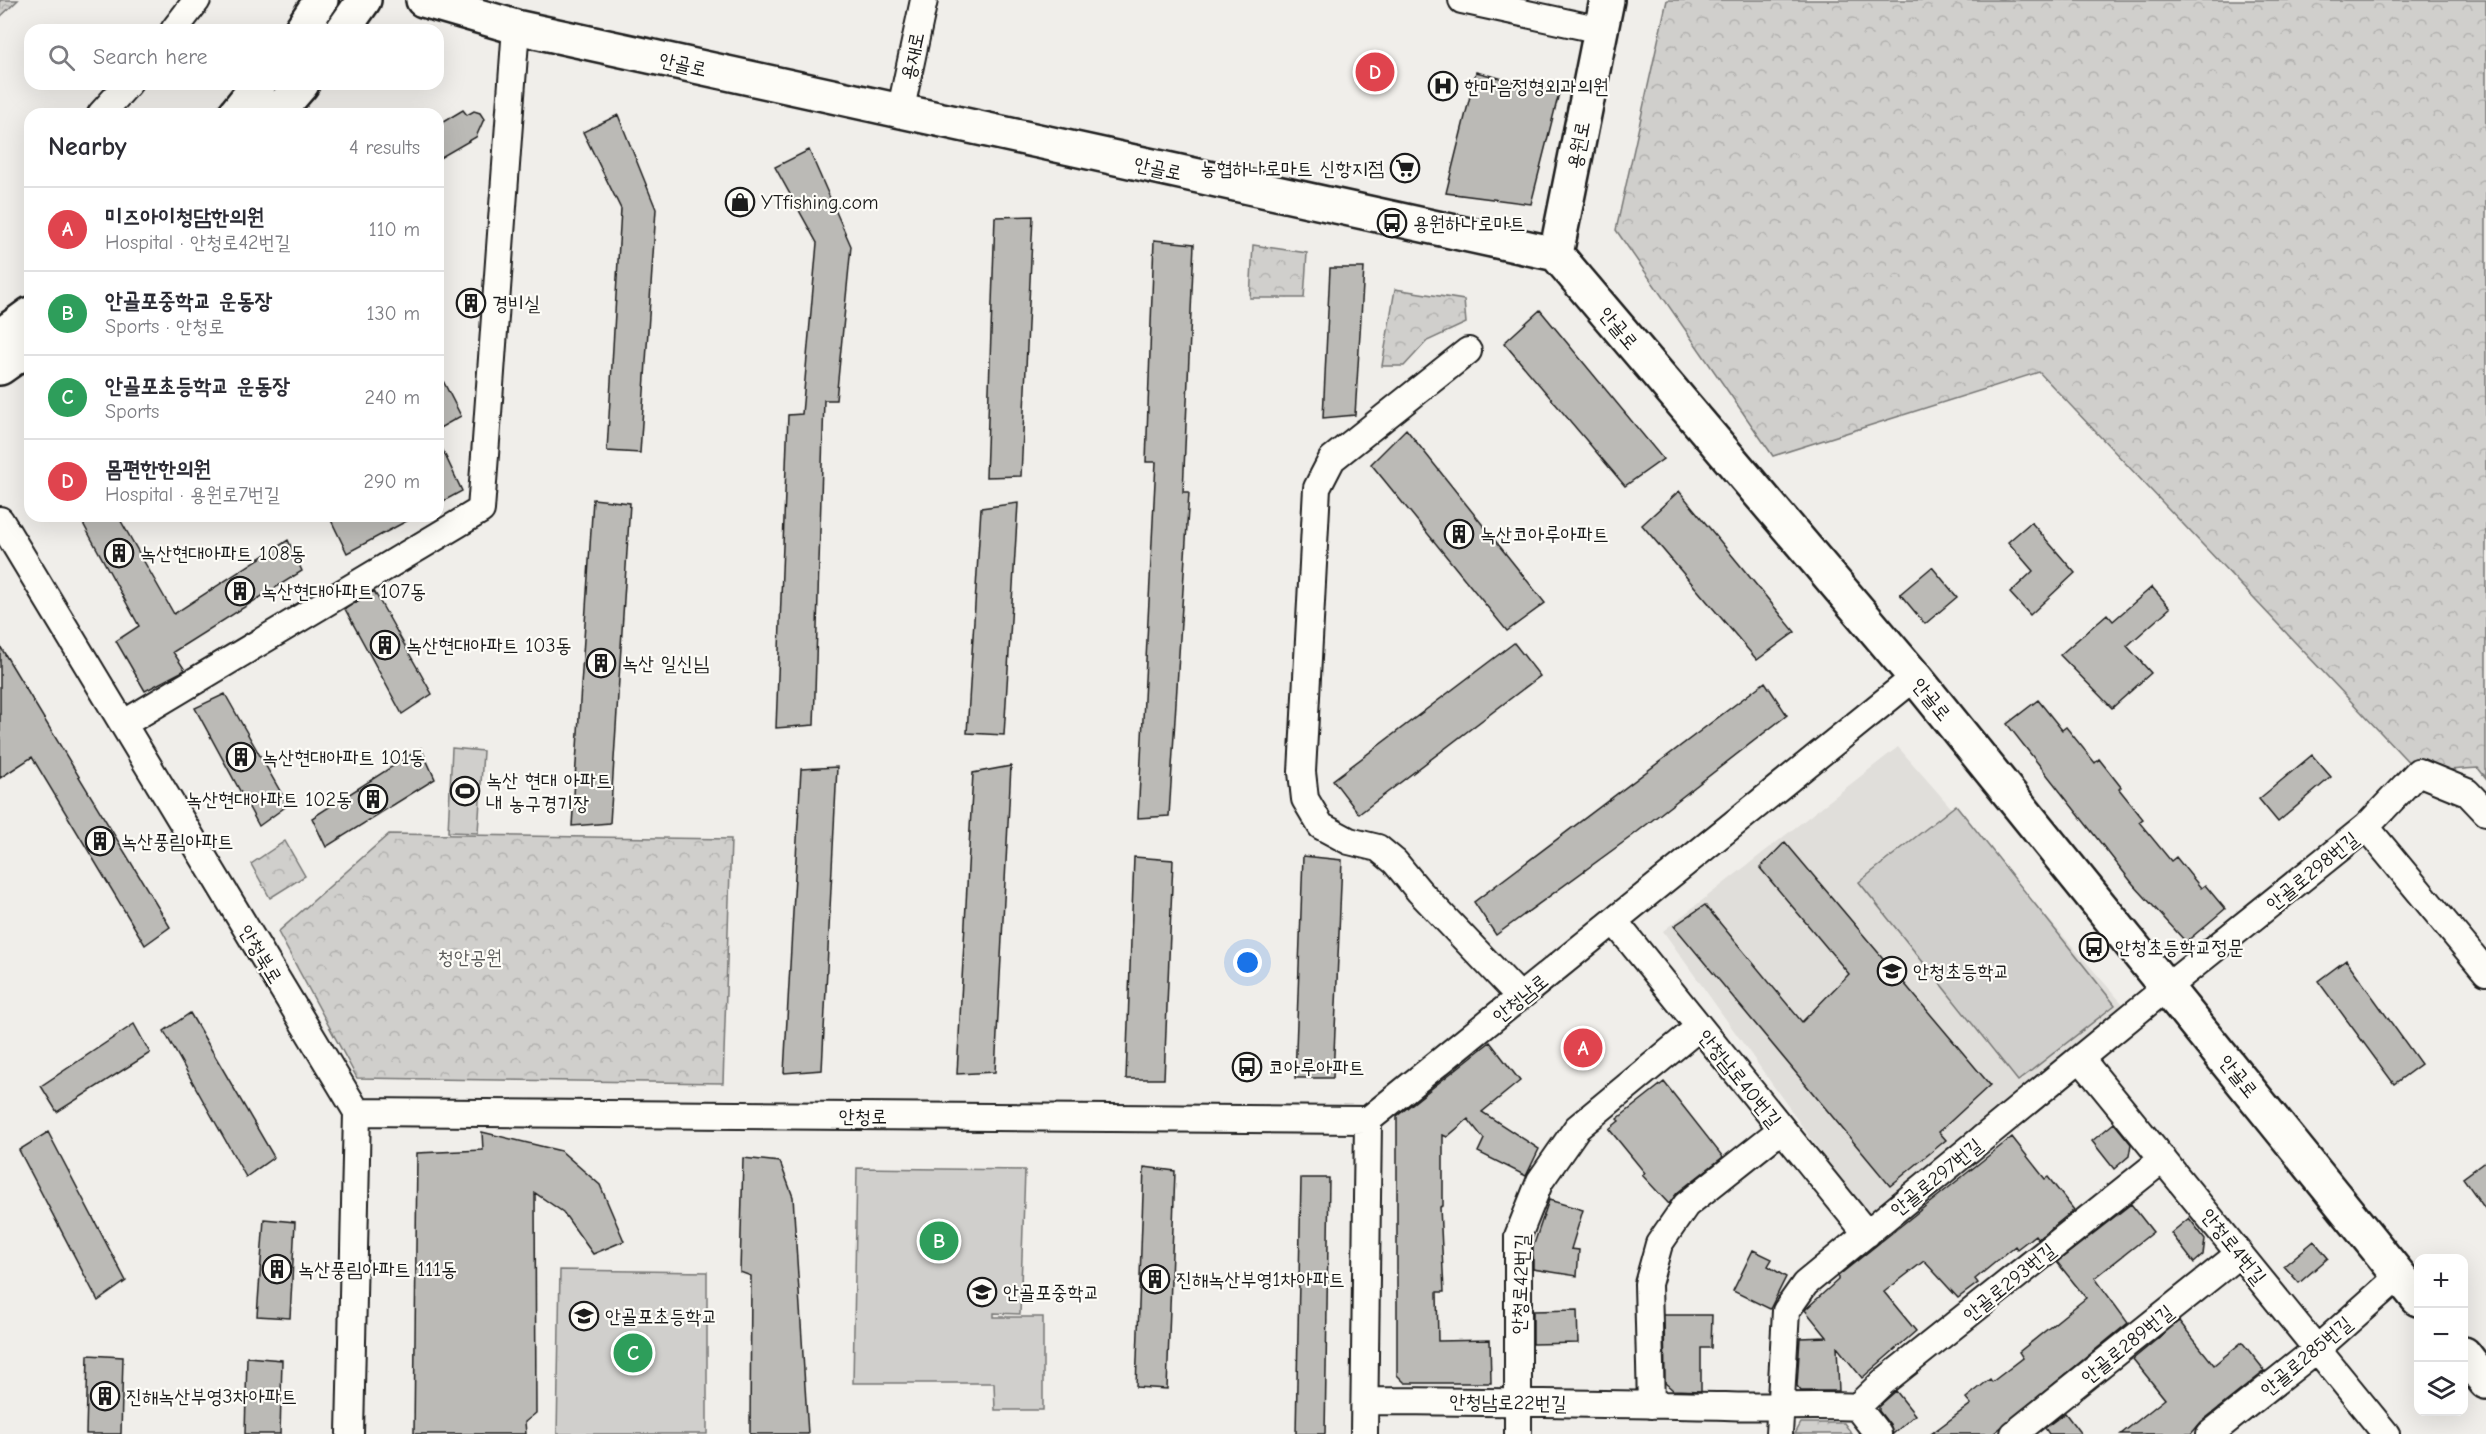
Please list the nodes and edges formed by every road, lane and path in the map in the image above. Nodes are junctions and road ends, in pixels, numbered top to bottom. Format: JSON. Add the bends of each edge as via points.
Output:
{"nodes":[{"id":1,"x":196,"y":0,"type":"edge"},
{"id":2,"x":321,"y":0,"type":"edge"},
{"id":3,"x":364,"y":0,"type":"edge"},
{"id":4,"x":423,"y":0,"type":"edge"},
{"id":5,"x":924,"y":0,"type":"edge"},
{"id":6,"x":1462,"y":0,"type":"edge"},
{"id":7,"x":1604,"y":15,"type":"edge"},
{"id":8,"x":178,"y":24,"type":"edge"},
{"id":9,"x":305,"y":24,"type":"edge"},
{"id":10,"x":347,"y":24,"type":"edge"},
{"id":11,"x":516,"y":27,"type":"junction"},
{"id":12,"x":123,"y":90,"type":"edge"},
{"id":13,"x":254,"y":90,"type":"edge"},
{"id":14,"x":297,"y":90,"type":"edge"},
{"id":15,"x":106,"y":108,"type":"edge"},
{"id":16,"x":240,"y":108,"type":"edge"},
{"id":17,"x":281,"y":108,"type":"edge"},
{"id":18,"x":900,"y":112,"type":"junction"},
{"id":19,"x":1556,"y":254,"type":"junction"},
{"id":20,"x":24,"y":319,"type":"edge"},
{"id":21,"x":0,"y":336,"type":"edge"},
{"id":22,"x":24,"y":351,"type":"edge"},
{"id":23,"x":1468,"y":351,"type":"dead end"},
{"id":24,"x":0,"y":368,"type":"edge"},
{"id":25,"x":0,"y":520,"type":"edge"},
{"id":26,"x":1915,"y":677,"type":"junction"},
{"id":27,"x":123,"y":724,"type":"junction"},
{"id":28,"x":2486,"y":812,"type":"edge"},
{"id":29,"x":2366,"y":827,"type":"junction"},
{"id":30,"x":1614,"y":921,"type":"junction"},
{"id":31,"x":2486,"y":972,"type":"edge"},
{"id":32,"x":2167,"y":987,"type":"junction"},
{"id":33,"x":1520,"y":997,"type":"junction"},
{"id":34,"x":1699,"y":1027,"type":"junction"},
{"id":35,"x":2081,"y":1059,"type":"junction"},
{"id":36,"x":357,"y":1112,"type":"junction"},
{"id":37,"x":1368,"y":1120,"type":"junction"},
{"id":38,"x":1782,"y":1129,"type":"junction"},
{"id":39,"x":2163,"y":1159,"type":"junction"},
{"id":40,"x":1867,"y":1234,"type":"junction"},
{"id":41,"x":2239,"y":1254,"type":"junction"},
{"id":42,"x":2409,"y":1288,"type":"edge"},
{"id":43,"x":2317,"y":1349,"type":"junction"},
{"id":44,"x":2468,"y":1360,"type":"edge"},
{"id":45,"x":2486,"y":1382,"type":"edge"},
{"id":46,"x":1365,"y":1401,"type":"junction"},
{"id":47,"x":1519,"y":1401,"type":"junction"},
{"id":48,"x":1651,"y":1405,"type":"junction"},
{"id":49,"x":1857,"y":1407,"type":"junction"},
{"id":50,"x":1779,"y":1408,"type":"junction"},
{"id":51,"x":350,"y":1434,"type":"edge"},
{"id":52,"x":1364,"y":1434,"type":"edge"},
{"id":53,"x":1518,"y":1434,"type":"edge"},
{"id":54,"x":1779,"y":1434,"type":"edge"},
{"id":55,"x":1878,"y":1434,"type":"edge"},
{"id":56,"x":2014,"y":1434,"type":"edge"},
{"id":57,"x":2210,"y":1434,"type":"edge"},
{"id":58,"x":2386,"y":1434,"type":"edge"}],
"edges":[{"from":1,"to":8,"type":"street"},
{"from":2,"to":9,"type":"main road"},
{"from":3,"to":10,"type":"main road"},
{"from":4,"to":11,"type":"main road","name":"안골로"},
{"from":5,"to":18,"type":"street","name":"용재로"},
{"from":6,"to":7,"type":"street"},
{"from":7,"to":19,"type":"main road","name":"용원로"},
{"from":11,"to":18,"type":"main road","name":"안골로"},
{"from":11,"to":27,"type":"street","via":[[481,510]]},
{"from":12,"to":15,"type":"street"},
{"from":13,"to":16,"type":"main road"},
{"from":14,"to":17,"type":"main road"},
{"from":18,"to":19,"type":"main road","name":"안골로"},
{"from":19,"to":26,"type":"main road","name":"안골로"},
{"from":20,"to":21,"type":"main road"},
{"from":22,"to":24,"type":"main road"},
{"from":23,"to":33,"type":"street","via":[[1332,459],[1317,488],[1302,772],[1305,800],[1321,826],[1349,841],[1378,848],[1395,862]]},
{"from":25,"to":27,"type":"street","name":"안청북로"},
{"from":26,"to":30,"type":"street","name":"안청남로"},
{"from":26,"to":32,"type":"main road","name":"안골로"},
{"from":27,"to":36,"type":"street","name":"안청북로"},
{"from":28,"to":29,"type":"street","via":[[2467,792],[2418,772]]},
{"from":29,"to":31,"type":"street","name":"안골로298번길"},
{"from":29,"to":32,"type":"street","name":"안골로298번길"},
{"from":30,"to":33,"type":"street","name":"안청남로"},
{"from":30,"to":34,"type":"street","name":"안청남로40번길"},
{"from":32,"to":35,"type":"street","name":"안골로297번길"},
{"from":32,"to":42,"type":"main road","name":"안골로"},
{"from":33,"to":37,"type":"street","name":"안청남로"},
{"from":34,"to":38,"type":"street","name":"안청남로40번길"},
{"from":34,"to":47,"type":"street","name":"안청로42번길","via":[[1577,1128],[1540,1181],[1518,1236]]},
{"from":35,"to":39,"type":"street","name":"안청로4번길"},
{"from":35,"to":40,"type":"street","name":"안골로297번길"},
{"from":36,"to":37,"type":"street","name":"안청로"},
{"from":36,"to":51,"type":"street"},
{"from":37,"to":46,"type":"street"},
{"from":38,"to":40,"type":"street","name":"안청남로40번길"},
{"from":38,"to":48,"type":"street","via":[[1686,1204],[1659,1244],[1648,1284]]},
{"from":39,"to":41,"type":"street","name":"안청로4번길"},
{"from":39,"to":49,"type":"street","name":"안골로293번길"},
{"from":40,"to":50,"type":"street","name":"안골로297번길","via":[[1805,1284],[1786,1311]]},
{"from":41,"to":43,"type":"street","name":"안청로4번길"},
{"from":41,"to":56,"type":"street","name":"안골로289번길"},
{"from":42,"to":43,"type":"street","name":"안골로285번길"},
{"from":43,"to":57,"type":"street","name":"안골로285번길"},
{"from":43,"to":58,"type":"street","name":"안청로4번길"},
{"from":44,"to":45,"type":"main road"},
{"from":46,"to":47,"type":"street","name":"안청남로22번길"},
{"from":46,"to":52,"type":"street"},
{"from":47,"to":48,"type":"street","name":"안청남로22번길"},
{"from":47,"to":53,"type":"street","name":"안청로42번길"},
{"from":48,"to":50,"type":"street","name":"안청남로22번길"},
{"from":49,"to":50,"type":"street","name":"안청남로22번길"},
{"from":49,"to":55,"type":"street"},
{"from":50,"to":54,"type":"street","name":"안골로297번길"}]}
